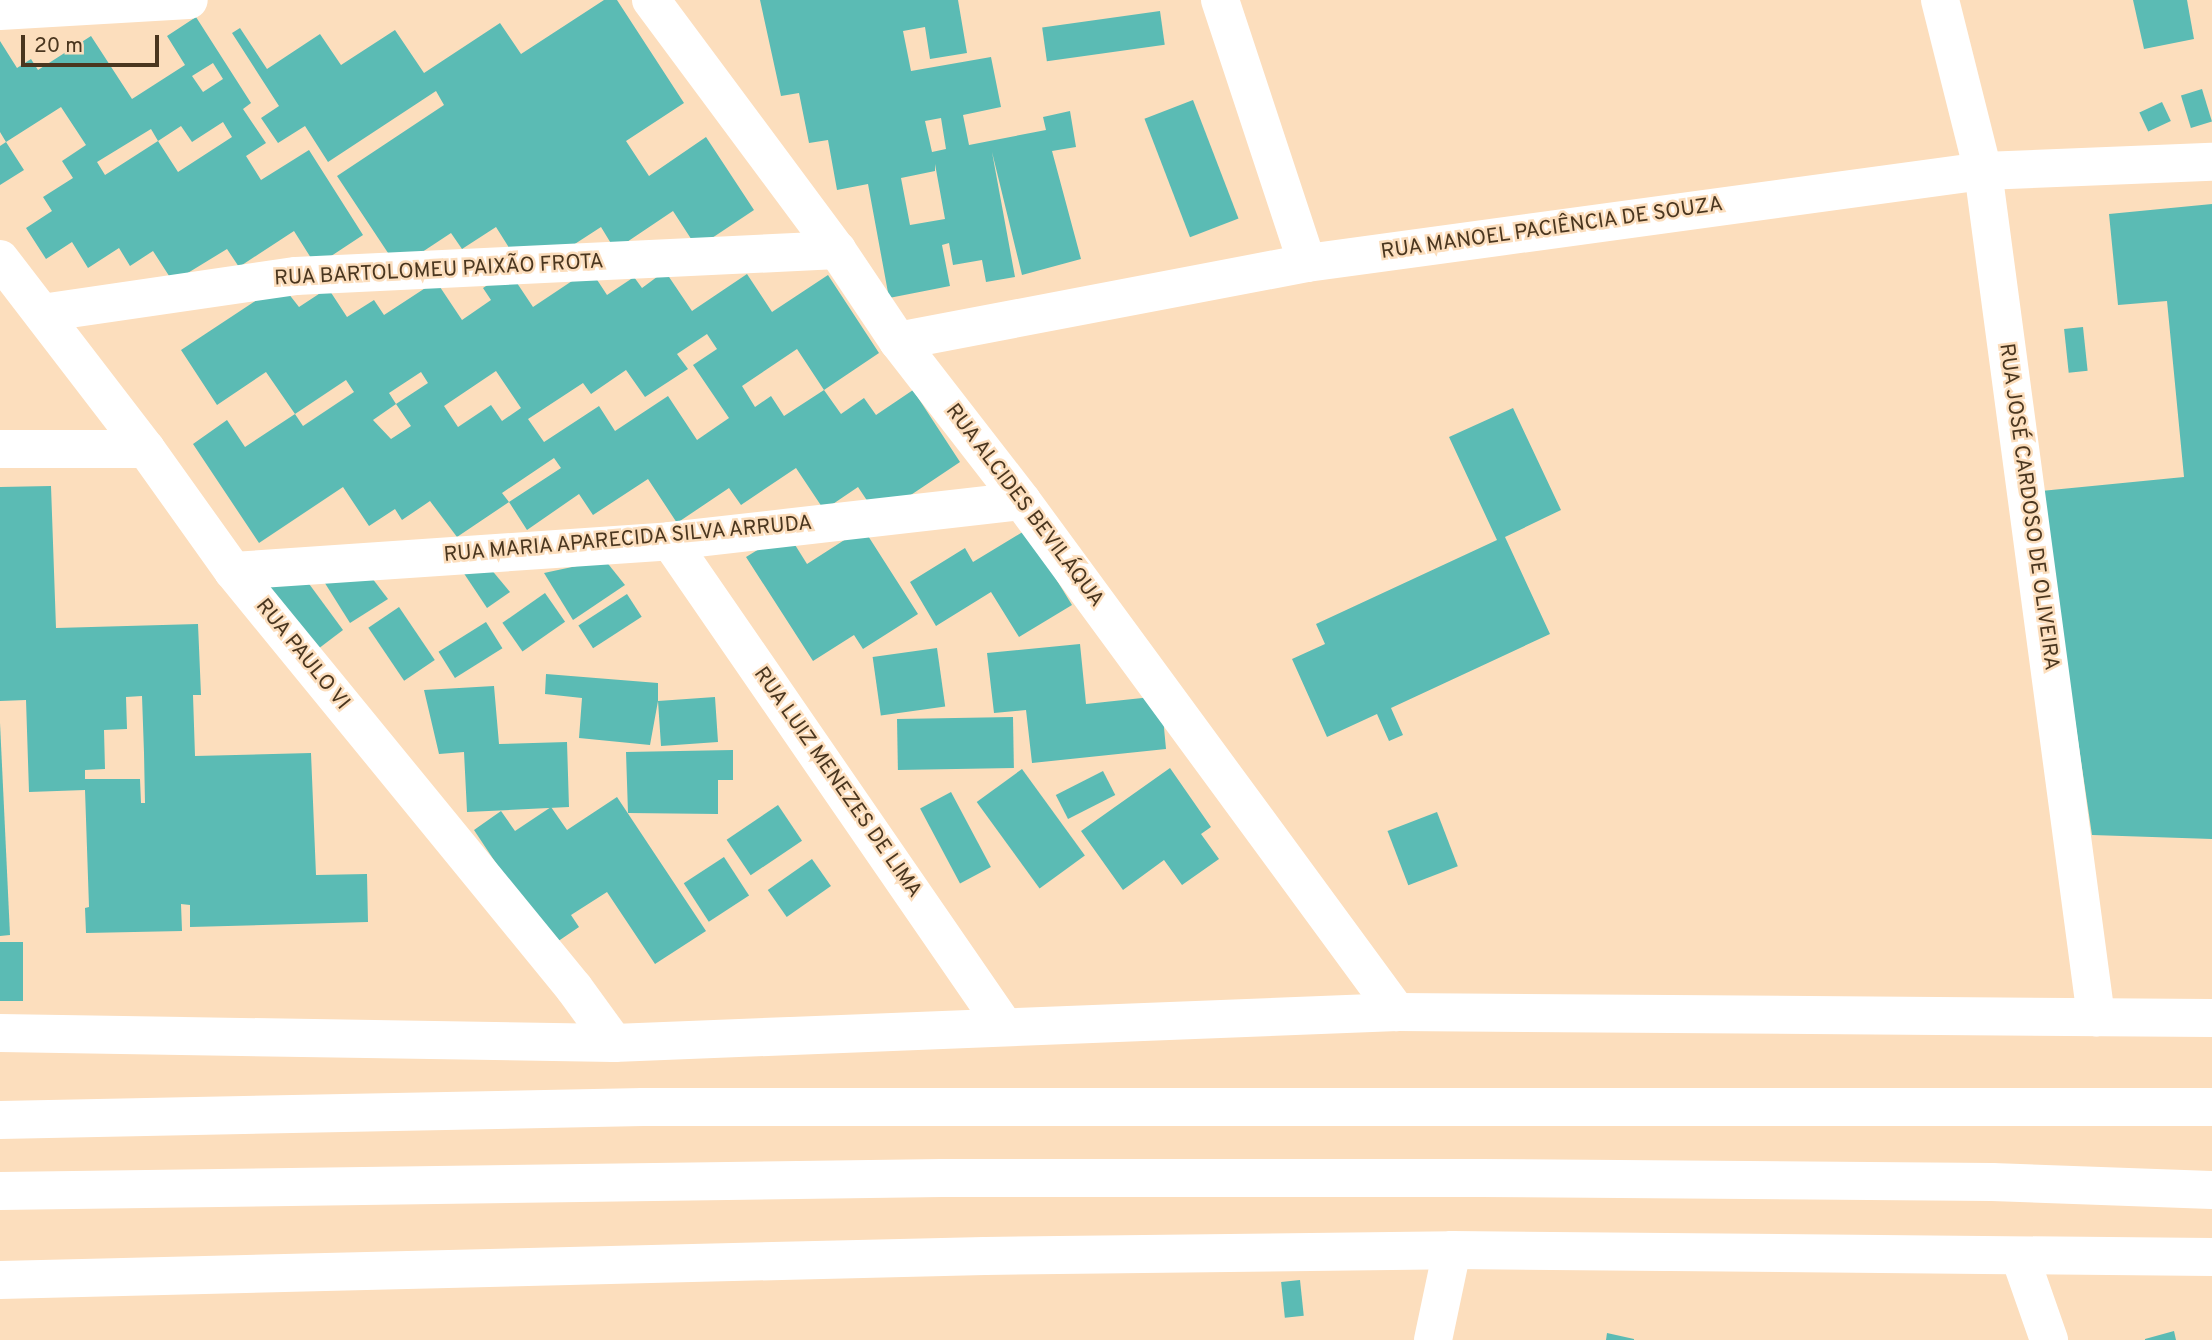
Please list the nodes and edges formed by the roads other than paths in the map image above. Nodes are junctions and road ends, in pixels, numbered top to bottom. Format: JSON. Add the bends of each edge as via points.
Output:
{"nodes":[{"id":1,"x":189,"y":0,"type":"edge"},
{"id":2,"x":651,"y":0,"type":"edge"},
{"id":3,"x":1220,"y":0,"type":"edge"},
{"id":4,"x":1940,"y":0,"type":"edge"},
{"id":5,"x":0,"y":11,"type":"edge"},
{"id":6,"x":2212,"y":162,"type":"edge"},
{"id":7,"x":1983,"y":171,"type":"junction"},
{"id":8,"x":837,"y":250,"type":"junction"},
{"id":9,"x":0,"y":259,"type":"edge"},
{"id":10,"x":1307,"y":263,"type":"junction"},
{"id":11,"x":42,"y":313,"type":"junction"},
{"id":12,"x":898,"y":341,"type":"junction"},
{"id":13,"x":0,"y":449,"type":"edge"},
{"id":14,"x":146,"y":449,"type":"junction"},
{"id":15,"x":1022,"y":501,"type":"junction"},
{"id":16,"x":670,"y":541,"type":"junction"},
{"id":17,"x":233,"y":571,"type":"junction"},
{"id":18,"x":1397,"y":1012,"type":"junction"},
{"id":19,"x":2096,"y":1017,"type":"junction"},
{"id":20,"x":2212,"y":1018,"type":"edge"},
{"id":21,"x":1004,"y":1026,"type":"junction"},
{"id":22,"x":0,"y":1032,"type":"edge"},
{"id":23,"x":614,"y":1043,"type":"junction"},
{"id":24,"x":2212,"y":1107,"type":"edge"},
{"id":25,"x":0,"y":1120,"type":"edge"},
{"id":26,"x":2212,"y":1190,"type":"edge"},
{"id":27,"x":0,"y":1191,"type":"edge"},
{"id":28,"x":1452,"y":1250,"type":"junction"},
{"id":29,"x":2212,"y":1257,"type":"edge"},
{"id":30,"x":2020,"y":1258,"type":"junction"},
{"id":31,"x":0,"y":1280,"type":"edge"},
{"id":32,"x":1433,"y":1340,"type":"edge"},
{"id":33,"x":2049,"y":1340,"type":"edge"}],
"edges":[{"from":1,"to":5,"type":"main road"},
{"from":2,"to":8,"type":"main road","name":"RUA ALCIDES BEVILÁQUA"},
{"from":3,"to":10,"type":"main road"},
{"from":4,"to":7,"type":"main road","name":"RUA JOSÉ CARDOSO DE OLIVEIRA"},
{"from":6,"to":7,"type":"main road","name":"RUA MANOEL PACIÊNCIA DE SOUZA"},
{"from":7,"to":10,"type":"main road","name":"RUA MANOEL PACIÊNCIA DE SOUZA"},
{"from":7,"to":19,"type":"main road","name":"RUA JOSÉ CARDOSO DE OLIVEIRA"},
{"from":8,"to":11,"type":"main road","name":"RUA BARTOLOMEU PAIXÃO FROTA","via":[[296,276]]},
{"from":8,"to":12,"type":"main road","name":"RUA ALCIDES BEVILÁQUA"},
{"from":9,"to":11,"type":"main road","name":"RUA PAULO VI"},
{"from":10,"to":12,"type":"main road","name":"RUA MANOEL PACIÊNCIA DE SOUZA"},
{"from":11,"to":14,"type":"main road","name":"RUA PAULO VI"},
{"from":12,"to":15,"type":"main road","name":"RUA ALCIDES BEVILÁQUA"},
{"from":13,"to":14,"type":"main road"},
{"from":14,"to":17,"type":"main road","name":"RUA PAULO VI"},
{"from":15,"to":16,"type":"main road","name":"RUA MARIA APARECIDA SILVA ARRUDA"},
{"from":15,"to":18,"type":"main road","name":"RUA ALCIDES BEVILÁQUA"},
{"from":16,"to":17,"type":"main road","name":"RUA MARIA APARECIDA SILVA ARRUDA"},
{"from":16,"to":21,"type":"main road","name":"RUA LUIZ MENEZES DE LIMA"},
{"from":17,"to":23,"type":"main road","name":"RUA PAULO VI"},
{"from":18,"to":19,"type":"main road"},
{"from":18,"to":21,"type":"main road"},
{"from":19,"to":20,"type":"main road"},
{"from":21,"to":23,"type":"main road"},
{"from":22,"to":23,"type":"main road"},
{"from":24,"to":25,"type":"main road","via":[[643,1107]]},
{"from":26,"to":27,"type":"main road","via":[[1965,1181],[942,1178]]},
{"from":28,"to":30,"type":"main road"},
{"from":28,"to":31,"type":"main road","via":[[971,1256]]},
{"from":28,"to":32,"type":"main road"},
{"from":29,"to":30,"type":"main road"},
{"from":30,"to":33,"type":"main road"}]}
